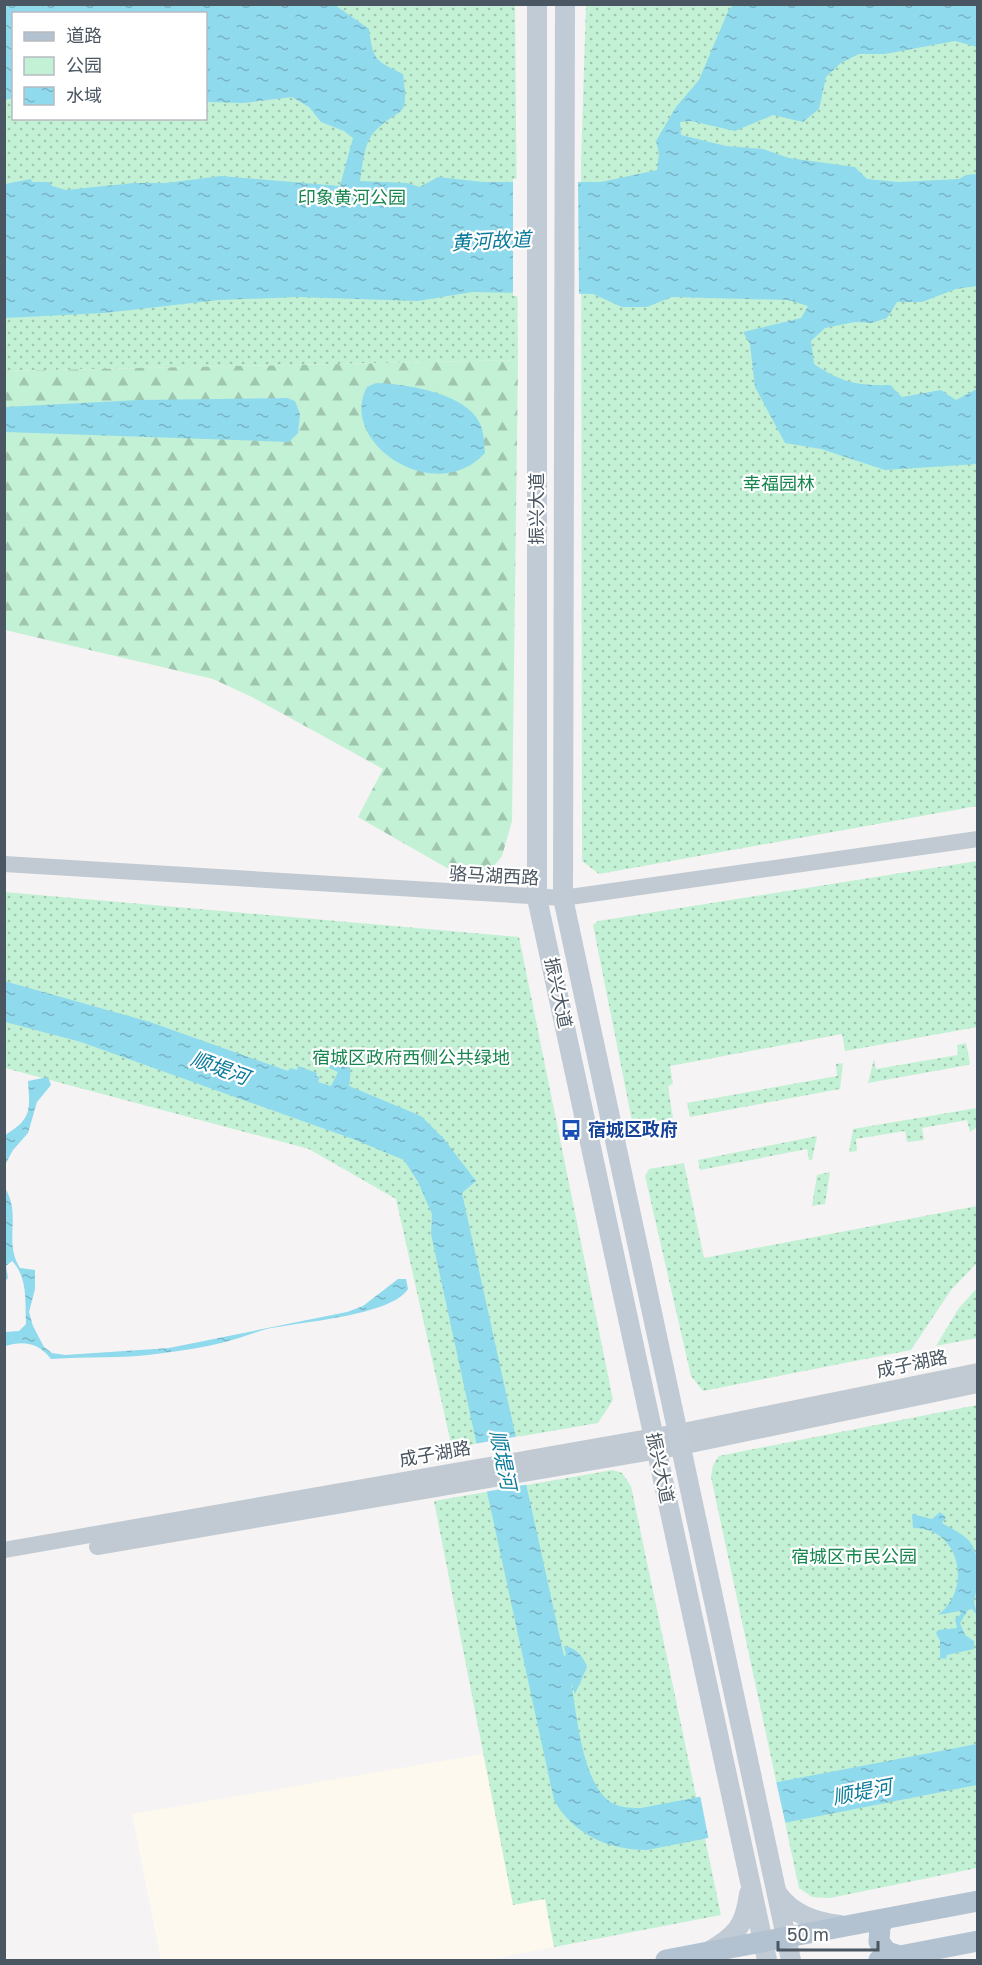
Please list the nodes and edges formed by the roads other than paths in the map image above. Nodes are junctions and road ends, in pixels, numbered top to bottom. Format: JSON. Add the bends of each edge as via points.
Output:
{"nodes":[{"id":1,"x":537,"y":4,"type":"edge"},
{"id":2,"x":565,"y":4,"type":"edge"},
{"id":3,"x":978,"y":840,"type":"edge"},
{"id":4,"x":4,"y":864,"type":"edge"},
{"id":5,"x":537,"y":898,"type":"junction"},
{"id":6,"x":562,"y":898,"type":"junction"},
{"id":7,"x":978,"y":1371,"type":"edge"},
{"id":8,"x":978,"y":1385,"type":"edge"},
{"id":9,"x":679,"y":1439,"type":"junction"},
{"id":10,"x":655,"y":1444,"type":"junction"},
{"id":11,"x":465,"y":1476,"type":"junction"},
{"id":12,"x":4,"y":1550,"type":"edge"},
{"id":13,"x":4,"y":1560,"type":"edge"},
{"id":14,"x":770,"y":1863,"type":"junction"},
{"id":15,"x":748,"y":1876,"type":"junction"},
{"id":16,"x":777,"y":1893,"type":"junction"},
{"id":17,"x":978,"y":1902,"type":"edge"},
{"id":18,"x":885,"y":1918,"type":"junction"},
{"id":19,"x":846,"y":1926,"type":"junction"},
{"id":20,"x":786,"y":1937,"type":"junction"},
{"id":21,"x":978,"y":1941,"type":"edge"},
{"id":22,"x":765,"y":1951,"type":"edge"},
{"id":23,"x":707,"y":1952,"type":"junction"},
{"id":24,"x":890,"y":1958,"type":"edge"},
{"id":25,"x":666,"y":1960,"type":"edge"},
{"id":26,"x":791,"y":1960,"type":"edge"}],
"edges":[{"from":1,"to":5,"type":"main road","name":"振兴大道"},
{"from":2,"to":6,"type":"main road","name":"振兴大道"},
{"from":3,"to":6,"type":"street","name":"骆马湖西路"},
{"from":4,"to":5,"type":"street","name":"骆马湖西路"},
{"from":5,"to":6,"type":"street","name":"骆马湖西路"},
{"from":5,"to":10,"type":"main road","name":"振兴大道"},
{"from":6,"to":9,"type":"main road","name":"振兴大道"},
{"from":7,"to":9,"type":"street","name":"成子湖路"},
{"from":8,"to":9,"type":"street","name":"成子湖路"},
{"from":9,"to":10,"type":"street","name":"成子湖路"},
{"from":9,"to":14,"type":"main road","name":"振兴大道"},
{"from":10,"to":11,"type":"street","name":"成子湖路"},
{"from":10,"to":15,"type":"main road","name":"振兴大道"},
{"from":11,"to":12,"type":"street","name":"成子湖路"},
{"from":11,"to":13,"type":"street","name":"成子湖路"},
{"from":14,"to":15,"type":"main road"},
{"from":14,"to":16,"type":"main road","name":"振兴大道"},
{"from":15,"to":22,"type":"main road","name":"振兴大道"},
{"from":15,"to":23,"type":"main road","via":[[742,1923],[727,1941]]},
{"from":16,"to":19,"type":"main road","via":[[792,1909],[807,1917]]},
{"from":16,"to":20,"type":"main road","name":"振兴大道"},
{"from":17,"to":18,"type":"main road"},
{"from":18,"to":19,"type":"main road"},
{"from":18,"to":24,"type":"main road","via":[[879,1942]]},
{"from":19,"to":20,"type":"main road"},
{"from":20,"to":22,"type":"main road"},
{"from":20,"to":26,"type":"main road","name":"振兴大道"},
{"from":21,"to":24,"type":"main road"},
{"from":22,"to":23,"type":"main road"},
{"from":23,"to":25,"type":"main road"}]}
